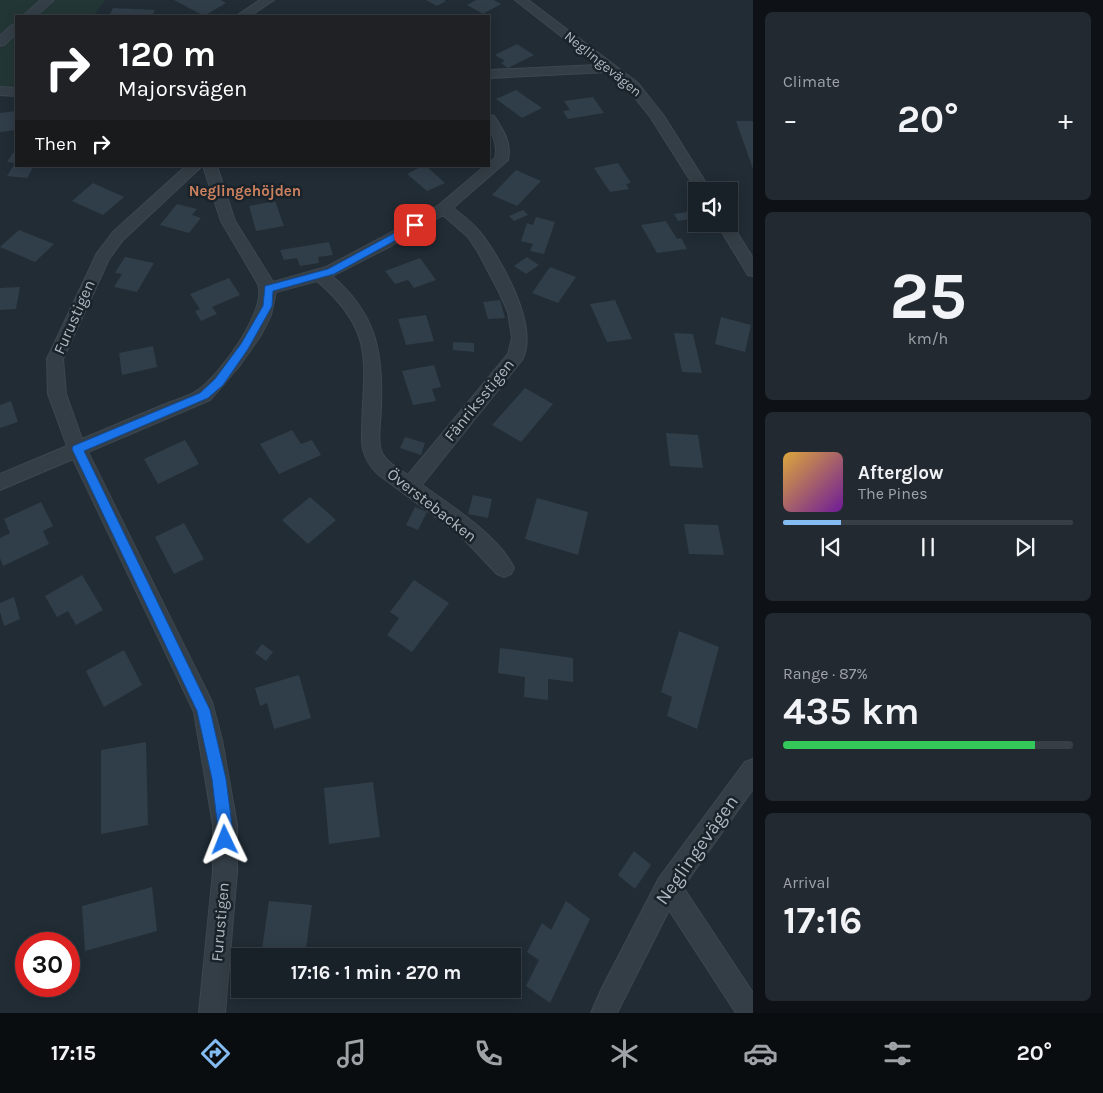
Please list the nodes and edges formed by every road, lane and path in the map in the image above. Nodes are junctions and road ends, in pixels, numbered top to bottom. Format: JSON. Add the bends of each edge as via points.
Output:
{"nodes":[{"id":1,"x":48,"y":0,"type":"edge"},
{"id":2,"x":268,"y":0,"type":"edge"},
{"id":3,"x":521,"y":0,"type":"edge"},
{"id":4,"x":30,"y":15,"type":"edge"},
{"id":5,"x":244,"y":15,"type":"edge"},
{"id":6,"x":15,"y":29,"type":"edge"},
{"id":7,"x":0,"y":42,"type":"edge"},
{"id":8,"x":611,"y":68,"type":"junction"},
{"id":9,"x":490,"y":74,"type":"edge"},
{"id":10,"x":0,"y":91,"type":"edge"},
{"id":11,"x":15,"y":92,"type":"edge"},
{"id":12,"x":490,"y":121,"type":"edge"},
{"id":13,"x":194,"y":167,"type":"edge"},
{"id":14,"x":210,"y":167,"type":"edge"},
{"id":15,"x":698,"y":182,"type":"edge"},
{"id":16,"x":444,"y":208,"type":"junction"},
{"id":17,"x":729,"y":232,"type":"edge"},
{"id":18,"x":753,"y":271,"type":"edge"},
{"id":19,"x":320,"y":275,"type":"junction"},
{"id":20,"x":268,"y":289,"type":"junction"},
{"id":21,"x":77,"y":449,"type":"junction"},
{"id":22,"x":0,"y":482,"type":"edge"},
{"id":23,"x":410,"y":486,"type":"junction"},
{"id":24,"x":504,"y":568,"type":"dead end"},
{"id":25,"x":753,"y":770,"type":"edge"},
{"id":26,"x":668,"y":887,"type":"junction"},
{"id":27,"x":212,"y":1013,"type":"edge"},
{"id":28,"x":604,"y":1013,"type":"edge"},
{"id":29,"x":750,"y":1013,"type":"edge"}],
"edges":[{"from":1,"to":4,"type":"street"},
{"from":2,"to":5,"type":"street"},
{"from":3,"to":8,"type":"street","name":"Neglingevägen"},
{"from":6,"to":7,"type":"street"},
{"from":8,"to":9,"type":"street"},
{"from":8,"to":15,"type":"street","name":"Neglingevägen","via":[[646,100]]},
{"from":10,"to":11,"type":"street"},
{"from":12,"to":16,"type":"street","via":[[504,151],[501,160]]},
{"from":13,"to":21,"type":"street","name":"Furustigen","via":[[118,236],[102,257],[55,359],[53,377]]},
{"from":14,"to":20,"type":"street","via":[[228,220]]},
{"from":16,"to":19,"type":"street"},
{"from":16,"to":23,"type":"street","name":"Fänriksstigen","via":[[473,233],[485,250],[516,312],[520,338],[516,356]]},
{"from":17,"to":18,"type":"street"},
{"from":19,"to":20,"type":"street"},
{"from":19,"to":23,"type":"street","name":"Överstebacken","via":[[340,290],[360,316],[368,336],[373,380],[370,444],[375,458]]},
{"from":20,"to":21,"type":"street","via":[[267,306],[244,346],[219,382],[204,396]]},
{"from":21,"to":22,"type":"street"},
{"from":21,"to":27,"type":"street","name":"Furustigen","via":[[204,710],[225,825]]},
{"from":23,"to":24,"type":"street","name":"Överstebacken","via":[[469,531]]},
{"from":25,"to":26,"type":"street","name":"Neglingevägen"},
{"from":26,"to":28,"type":"street","name":"Neglingevägen"},
{"from":26,"to":29,"type":"street"}]}
